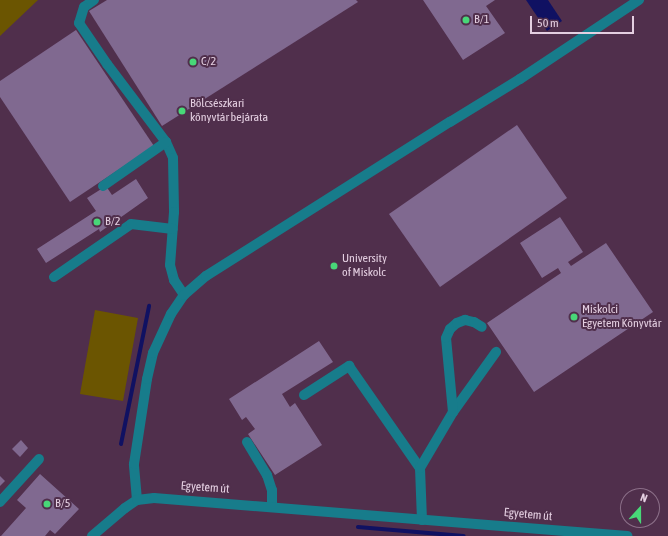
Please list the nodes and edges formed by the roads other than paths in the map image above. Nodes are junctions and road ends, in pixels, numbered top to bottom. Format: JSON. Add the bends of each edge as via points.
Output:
{"nodes":[{"id":1,"x":94,"y":0,"type":"edge"},
{"id":2,"x":639,"y":0,"type":"edge"},
{"id":3,"x":166,"y":142,"type":"junction"},
{"id":4,"x":103,"y":186,"type":"dead end"},
{"id":5,"x":173,"y":230,"type":"junction"},
{"id":6,"x":54,"y":277,"type":"dead end"},
{"id":7,"x":184,"y":295,"type":"junction"},
{"id":8,"x":482,"y":327,"type":"dead end"},
{"id":9,"x":496,"y":352,"type":"dead end"},
{"id":10,"x":304,"y":395,"type":"dead end"},
{"id":11,"x":453,"y":412,"type":"junction"},
{"id":12,"x":247,"y":442,"type":"dead end"},
{"id":13,"x":39,"y":459,"type":"dead end"},
{"id":14,"x":420,"y":468,"type":"junction"},
{"id":15,"x":137,"y":500,"type":"junction"},
{"id":16,"x":0,"y":502,"type":"edge"},
{"id":17,"x":272,"y":506,"type":"junction"},
{"id":18,"x":422,"y":520,"type":"junction"},
{"id":19,"x":92,"y":536,"type":"edge"},
{"id":20,"x":627,"y":536,"type":"edge"}],
"edges":[{"from":1,"to":3,"type":"street","via":[[84,7],[79,23]]},
{"from":2,"to":7,"type":"street","via":[[520,79],[206,276]]},
{"from":3,"to":4,"type":"street"},
{"from":3,"to":5,"type":"street","via":[[173,158]]},
{"from":5,"to":6,"type":"street","via":[[131,224]]},
{"from":5,"to":7,"type":"street","via":[[170,265],[174,280]]},
{"from":7,"to":15,"type":"street","via":[[171,314],[156,346],[147,379],[134,464]]},
{"from":8,"to":11,"type":"street","via":[[465,320],[450,329],[446,338]]},
{"from":9,"to":11,"type":"street"},
{"from":10,"to":14,"type":"street","via":[[349,366]]},
{"from":11,"to":14,"type":"street"},
{"from":12,"to":17,"type":"street","via":[[267,475],[272,490]]},
{"from":13,"to":16,"type":"street"},
{"from":14,"to":18,"type":"street"},
{"from":15,"to":17,"type":"street","name":"Egyetem út","via":[[154,498]]},
{"from":15,"to":19,"type":"street"},
{"from":17,"to":18,"type":"street","name":"Egyetem út"},
{"from":18,"to":20,"type":"street","name":"Egyetem út"}]}
